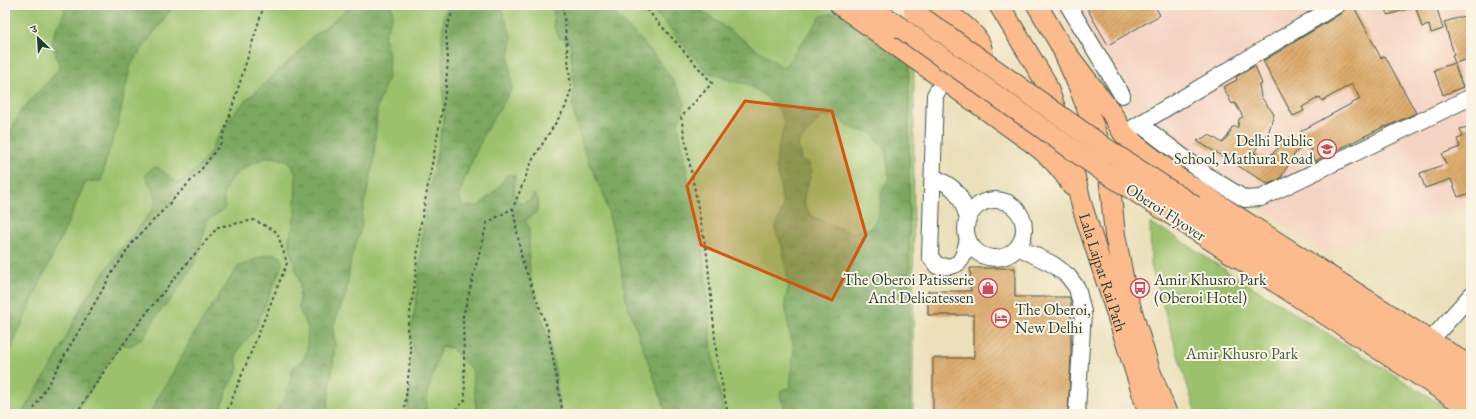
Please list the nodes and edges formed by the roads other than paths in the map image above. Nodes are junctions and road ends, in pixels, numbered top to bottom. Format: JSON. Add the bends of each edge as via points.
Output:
{"nodes":[{"id":1,"x":840,"y":5,"type":"edge"},
{"id":2,"x":868,"y":5,"type":"edge"},
{"id":3,"x":905,"y":5,"type":"edge"},
{"id":4,"x":934,"y":5,"type":"edge"},
{"id":5,"x":999,"y":5,"type":"edge"},
{"id":6,"x":1037,"y":5,"type":"edge"},
{"id":7,"x":1068,"y":5,"type":"edge"},
{"id":8,"x":1337,"y":5,"type":"edge"},
{"id":9,"x":1060,"y":46,"type":"junction"},
{"id":10,"x":1097,"y":54,"type":"junction"},
{"id":11,"x":1076,"y":66,"type":"junction"},
{"id":12,"x":945,"y":79,"type":"junction"},
{"id":13,"x":1122,"y":95,"type":"dead end"},
{"id":14,"x":1471,"y":97,"type":"edge"},
{"id":15,"x":1132,"y":128,"type":"junction"},
{"id":16,"x":932,"y":177,"type":"junction"},
{"id":17,"x":1082,"y":206,"type":"junction"},
{"id":18,"x":968,"y":218,"type":"junction"},
{"id":19,"x":968,"y":239,"type":"junction"},
{"id":20,"x":1018,"y":247,"type":"junction"},
{"id":21,"x":1471,"y":295,"type":"edge"},
{"id":22,"x":1430,"y":341,"type":"junction"},
{"id":23,"x":1471,"y":367,"type":"edge"},
{"id":24,"x":1471,"y":386,"type":"edge"},
{"id":25,"x":1471,"y":409,"type":"edge"},
{"id":26,"x":1079,"y":414,"type":"edge"},
{"id":27,"x":1149,"y":414,"type":"edge"},
{"id":28,"x":1167,"y":414,"type":"edge"}],
"edges":[{"from":1,"to":12,"type":"main road"},
{"from":2,"to":25,"type":"main road","name":"Oberoi Flyover","bridge":true,"via":[[1100,169]]},
{"from":3,"to":24,"type":"main road","name":"Oberoi Flyover","bridge":true,"via":[[1108,150]]},
{"from":4,"to":12,"type":"main road","via":[[974,33],[984,56],[976,75],[967,81]]},
{"from":5,"to":17,"type":"main road","name":"Lala Lajpat Rai Path","via":[[1045,81],[1063,129]]},
{"from":6,"to":9,"type":"main road"},
{"from":7,"to":10,"type":"street"},
{"from":8,"to":15,"type":"street"},
{"from":9,"to":11,"type":"main road"},
{"from":9,"to":28,"type":"main road","name":"Lala Lajpat Rai Path","via":[[1079,87],[1108,165],[1115,235],[1126,292],[1150,371]]},
{"from":10,"to":11,"type":"street"},
{"from":10,"to":13,"type":"street"},
{"from":11,"to":15,"type":"main road","via":[[1111,112]]},
{"from":12,"to":16,"type":"street","via":[[935,94]]},
{"from":12,"to":17,"type":"main road","via":[[1052,158],[1067,177]]},
{"from":14,"to":15,"type":"street","via":[[1261,198],[1245,199]]},
{"from":15,"to":22,"type":"main road","via":[[1138,147],[1178,177]]},
{"from":16,"to":18,"type":"street","via":[[949,184],[958,194]]},
{"from":16,"to":19,"type":"street","via":[[930,256],[933,262],[937,266],[948,267],[956,264],[963,258]]},
{"from":17,"to":27,"type":"main road","name":"Lala Lajpat Rai Path"},
{"from":18,"to":19,"type":"street"},
{"from":18,"to":20,"type":"street","via":[[973,209],[981,203],[1000,200],[1010,204],[1017,210],[1024,228]]},
{"from":19,"to":20,"type":"street","via":[[976,251],[993,258],[1002,257]]},
{"from":20,"to":26,"type":"street","via":[[1054,265],[1068,276],[1077,288],[1083,312],[1077,411]]},
{"from":21,"to":22,"type":"street"},
{"from":22,"to":23,"type":"main road"}]}
